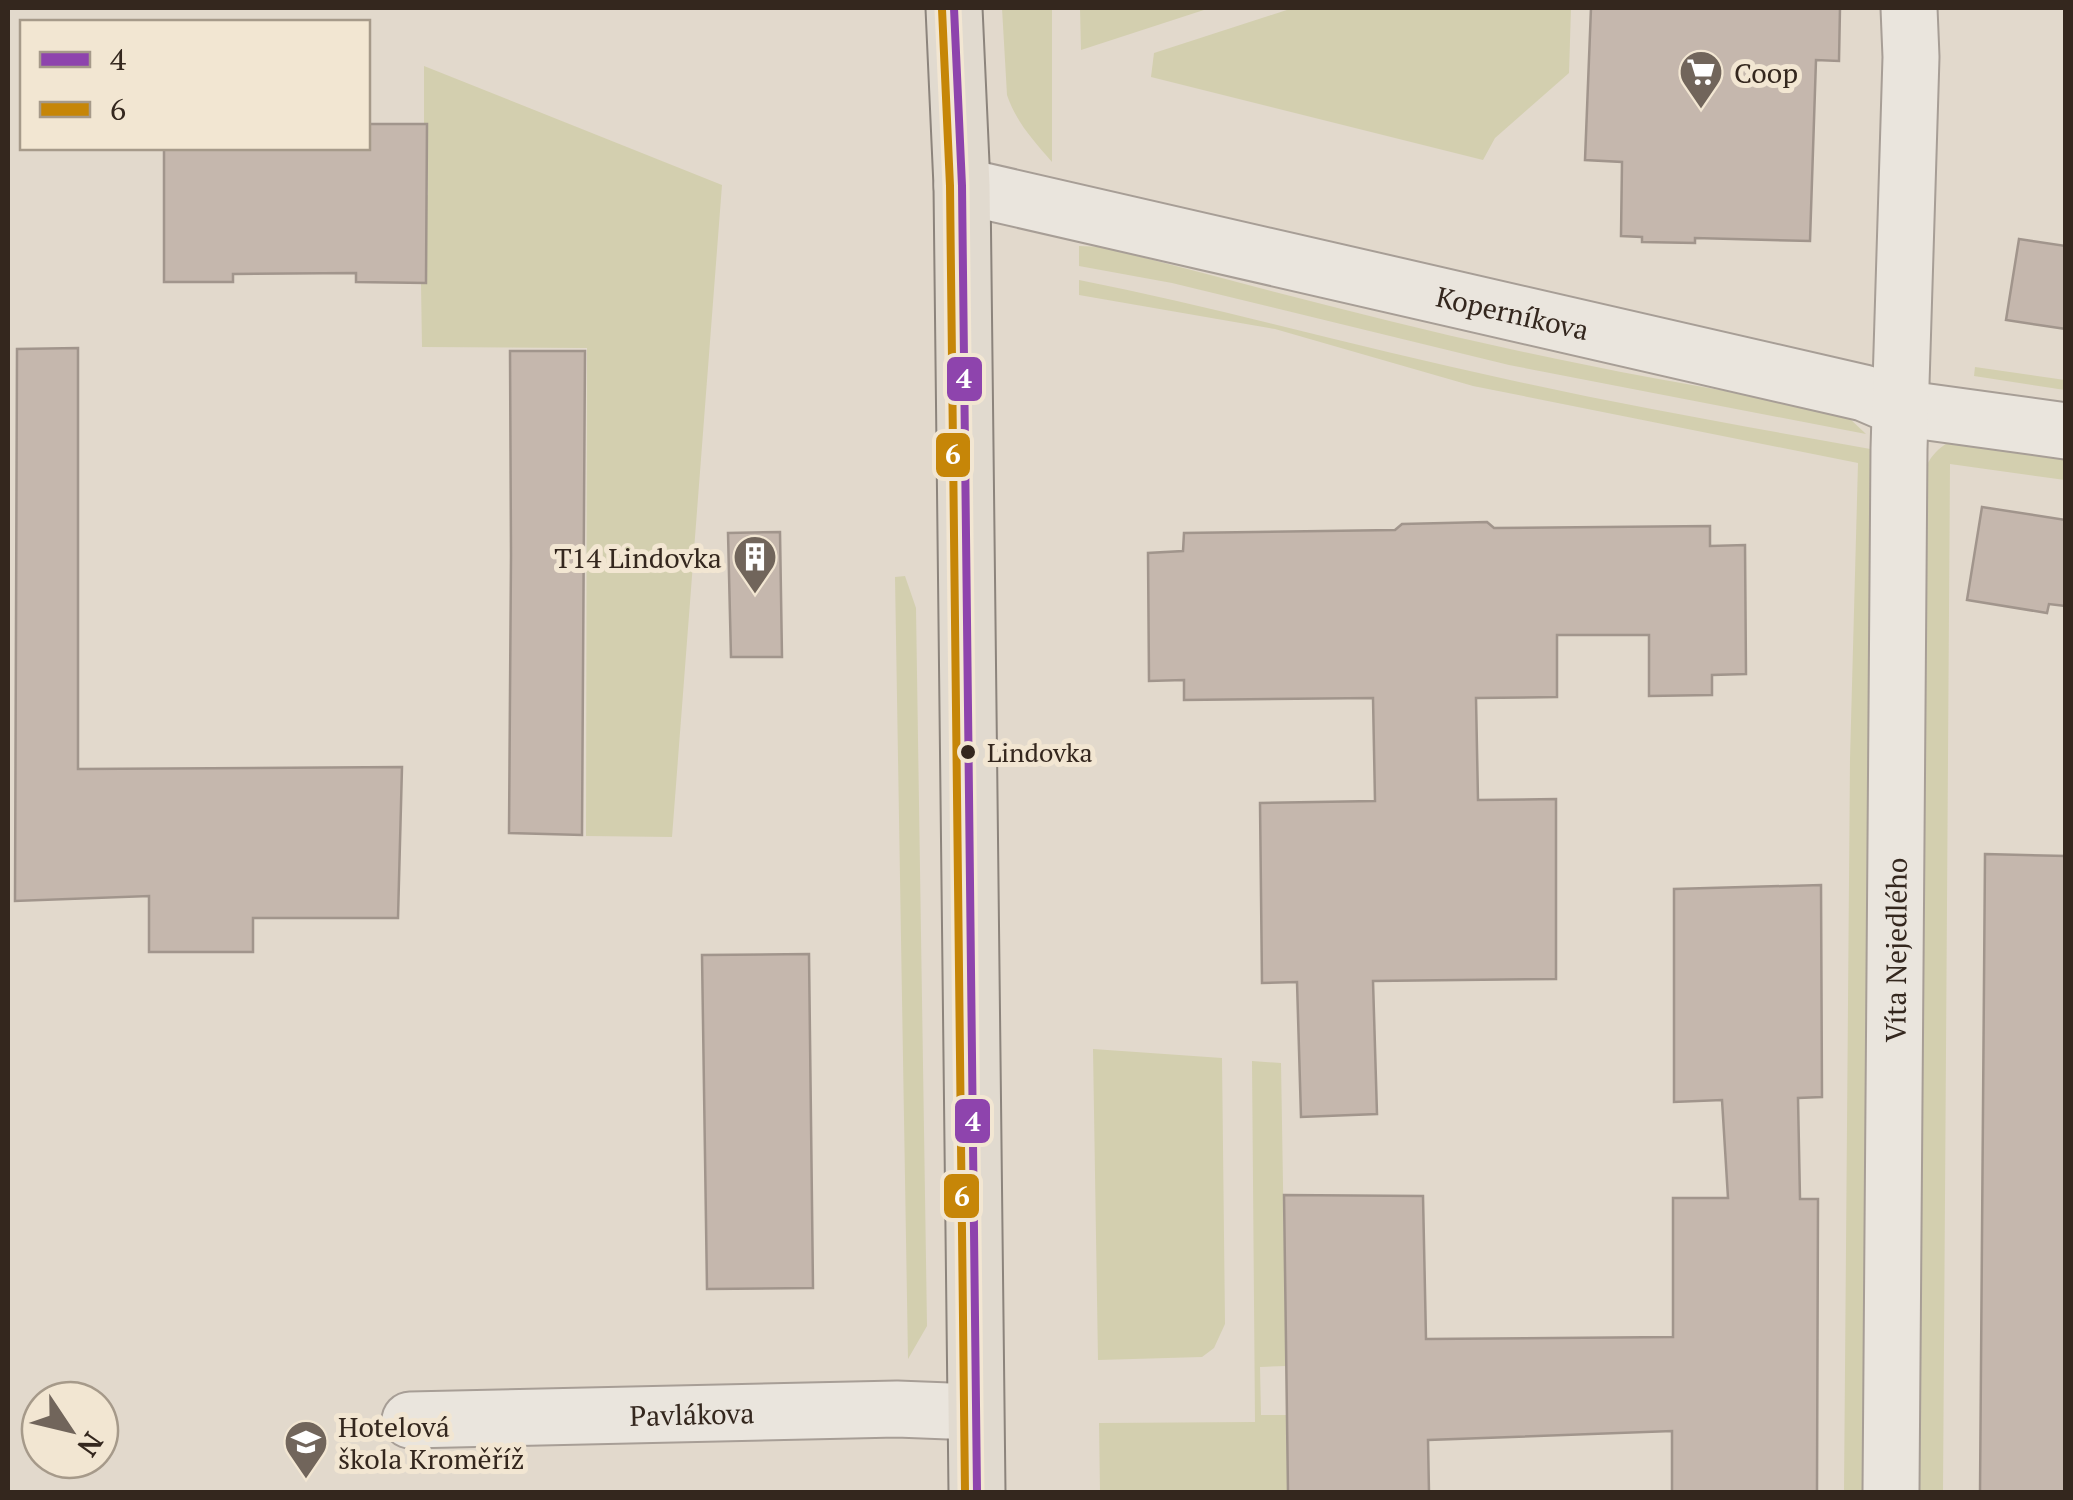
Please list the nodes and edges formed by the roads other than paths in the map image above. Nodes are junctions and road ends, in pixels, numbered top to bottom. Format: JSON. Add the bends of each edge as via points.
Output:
{"nodes":[{"id":1,"x":1909,"y":8,"type":"edge"},
{"id":2,"x":954,"y":10,"type":"edge"},
{"id":3,"x":962,"y":186,"type":"junction"},
{"id":4,"x":1899,"y":408,"type":"junction"},
{"id":5,"x":2066,"y":431,"type":"edge"},
{"id":6,"x":976,"y":1412,"type":"junction"},
{"id":7,"x":410,"y":1420,"type":"dead end"},
{"id":8,"x":977,"y":1492,"type":"edge"},
{"id":9,"x":1891,"y":1492,"type":"edge"}],
"edges":[{"from":1,"to":4,"type":"street","name":"Víta Nejedlého"},
{"from":2,"to":3,"type":"main road"},
{"from":3,"to":4,"type":"street","name":"Koperníkova","via":[[1864,393]]},
{"from":3,"to":6,"type":"main road"},
{"from":4,"to":5,"type":"street","name":"Koperníkova"},
{"from":4,"to":9,"type":"street","name":"Víta Nejedlého"},
{"from":6,"to":7,"type":"street","name":"Pavlákova"},
{"from":6,"to":8,"type":"main road"}]}
